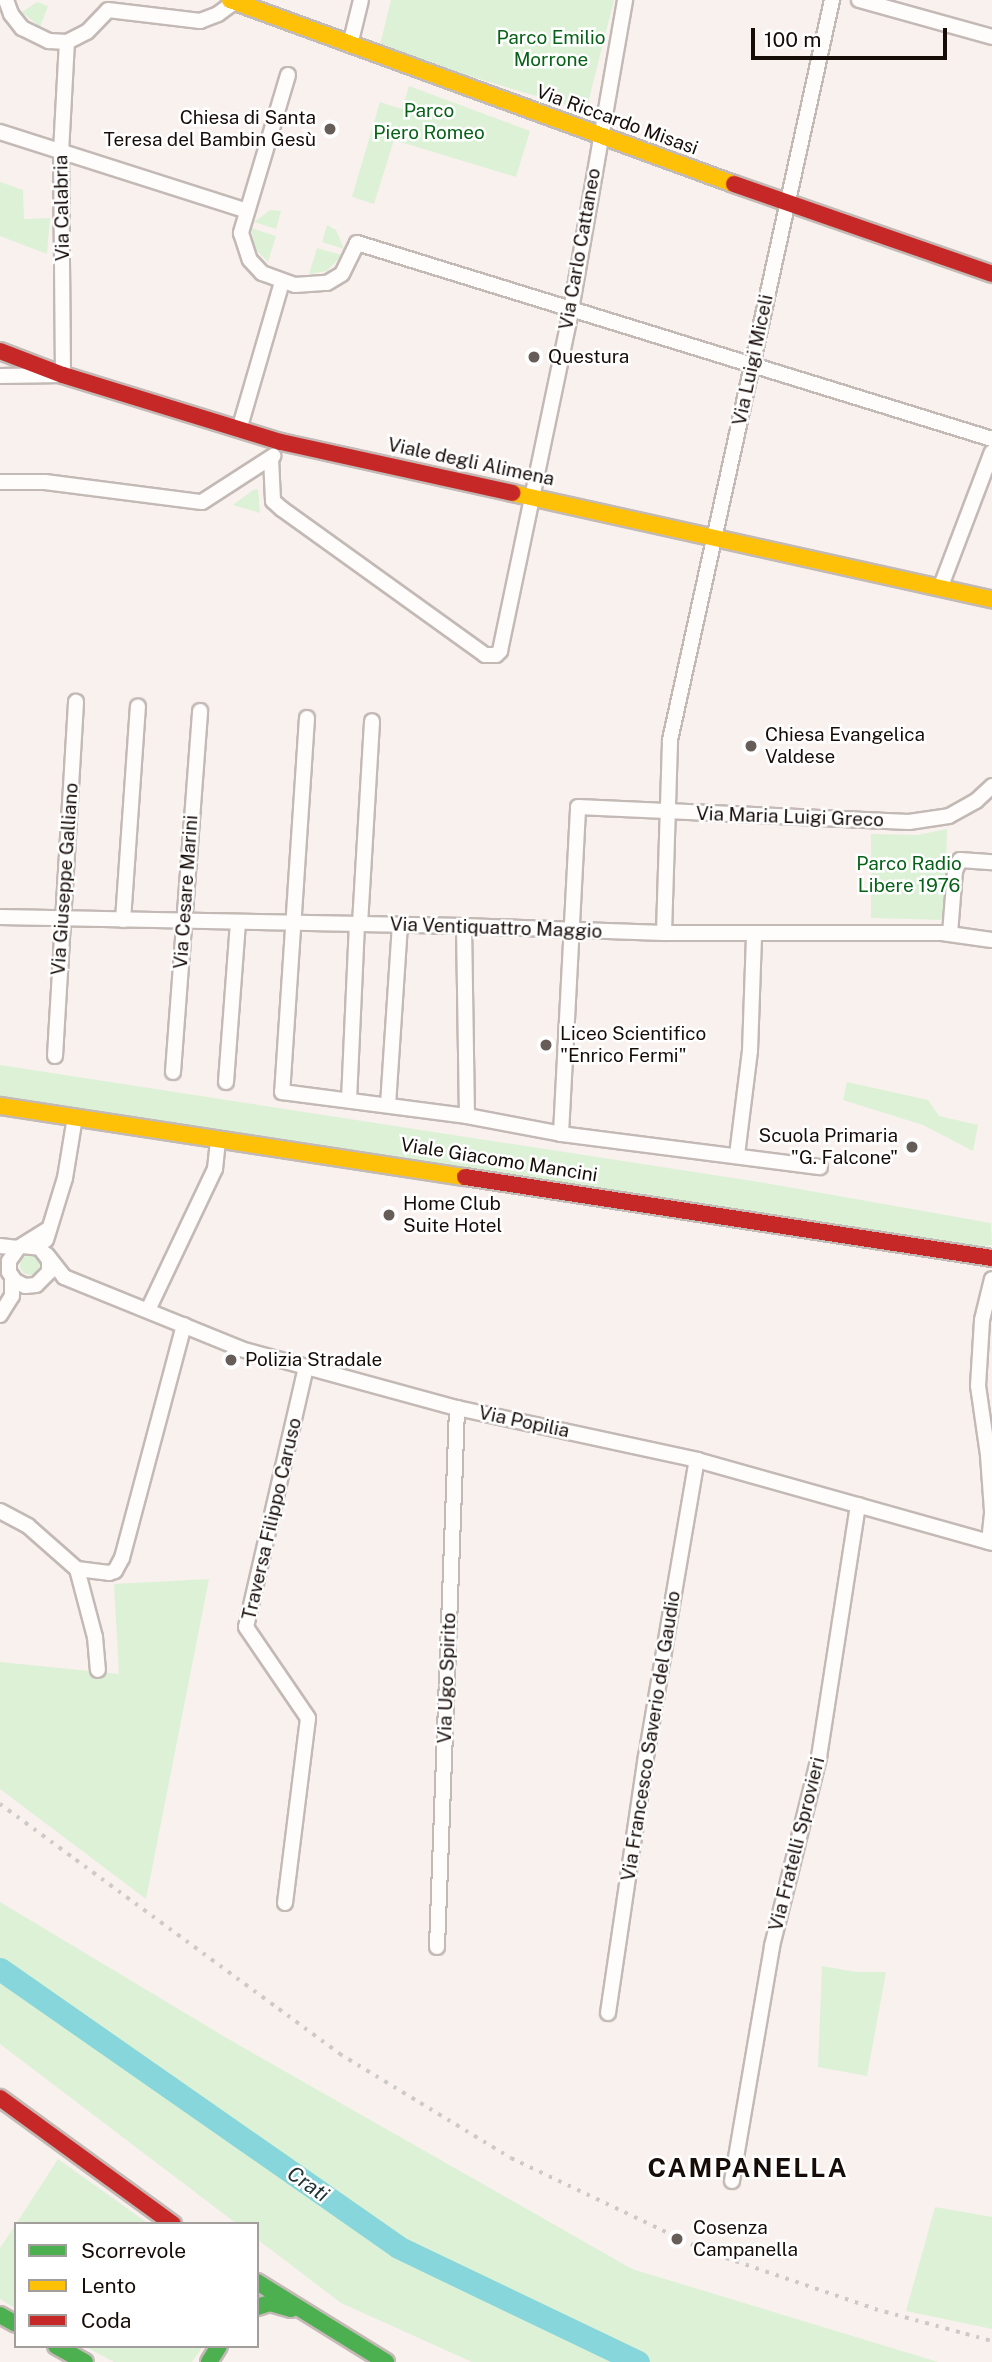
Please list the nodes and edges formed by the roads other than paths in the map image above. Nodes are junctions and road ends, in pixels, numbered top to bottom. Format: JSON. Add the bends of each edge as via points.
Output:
{"nodes":[{"id":1,"x":6,"y":0,"type":"edge"},
{"id":2,"x":361,"y":0,"type":"edge"},
{"id":3,"x":625,"y":0,"type":"edge"},
{"id":4,"x":832,"y":0,"type":"edge"},
{"id":5,"x":859,"y":0,"type":"edge"},
{"id":6,"x":234,"y":1,"type":"edge"},
{"id":7,"x":5,"y":17,"type":"edge"},
{"id":8,"x":992,"y":37,"type":"edge"},
{"id":9,"x":66,"y":42,"type":"junction"},
{"id":10,"x":350,"y":44,"type":"junction"},
{"id":11,"x":288,"y":75,"type":"dead end"},
{"id":12,"x":0,"y":132,"type":"edge"},
{"id":13,"x":600,"y":137,"type":"junction"},
{"id":14,"x":61,"y":152,"type":"junction"},
{"id":15,"x":786,"y":204,"type":"junction"},
{"id":16,"x":247,"y":211,"type":"junction"},
{"id":17,"x":992,"y":274,"type":"edge"},
{"id":18,"x":282,"y":282,"type":"junction"},
{"id":19,"x":571,"y":310,"type":"junction"},
{"id":20,"x":0,"y":351,"type":"edge"},
{"id":21,"x":753,"y":363,"type":"junction"},
{"id":22,"x":64,"y":375,"type":"junction"},
{"id":23,"x":0,"y":376,"type":"edge"},
{"id":24,"x":239,"y":430,"type":"junction"},
{"id":25,"x":992,"y":439,"type":"edge"},
{"id":26,"x":281,"y":442,"type":"junction"},
{"id":27,"x":992,"y":452,"type":"edge"},
{"id":28,"x":271,"y":458,"type":"junction"},
{"id":29,"x":0,"y":482,"type":"edge"},
{"id":30,"x":532,"y":497,"type":"junction"},
{"id":31,"x":713,"y":538,"type":"junction"},
{"id":32,"x":941,"y":586,"type":"junction"},
{"id":33,"x":992,"y":599,"type":"edge"},
{"id":34,"x":76,"y":702,"type":"dead end"},
{"id":35,"x":138,"y":706,"type":"dead end"},
{"id":36,"x":200,"y":711,"type":"dead end"},
{"id":37,"x":307,"y":718,"type":"dead end"},
{"id":38,"x":372,"y":721,"type":"dead end"},
{"id":39,"x":992,"y":786,"type":"edge"},
{"id":40,"x":666,"y":812,"type":"junction"},
{"id":41,"x":992,"y":862,"type":"edge"},
{"id":42,"x":0,"y":917,"type":"edge"},
{"id":43,"x":63,"y":918,"type":"junction"},
{"id":44,"x":123,"y":920,"type":"junction"},
{"id":45,"x":183,"y":921,"type":"junction"},
{"id":46,"x":238,"y":922,"type":"junction"},
{"id":47,"x":293,"y":922,"type":"junction"},
{"id":48,"x":358,"y":924,"type":"junction"},
{"id":49,"x":400,"y":924,"type":"junction"},
{"id":50,"x":464,"y":926,"type":"junction"},
{"id":51,"x":574,"y":932,"type":"junction"},
{"id":52,"x":664,"y":933,"type":"junction"},
{"id":53,"x":754,"y":934,"type":"junction"},
{"id":54,"x":950,"y":934,"type":"junction"},
{"id":55,"x":992,"y":940,"type":"edge"},
{"id":56,"x":55,"y":1056,"type":"dead end"},
{"id":57,"x":173,"y":1072,"type":"dead end"},
{"id":58,"x":226,"y":1082,"type":"dead end"},
{"id":59,"x":349,"y":1100,"type":"junction"},
{"id":60,"x":388,"y":1105,"type":"junction"},
{"id":61,"x":0,"y":1106,"type":"edge"},
{"id":62,"x":467,"y":1115,"type":"junction"},
{"id":63,"x":75,"y":1116,"type":"junction"},
{"id":64,"x":561,"y":1134,"type":"junction"},
{"id":65,"x":218,"y":1139,"type":"junction"},
{"id":66,"x":737,"y":1155,"type":"junction"},
{"id":67,"x":820,"y":1167,"type":"dead end"},
{"id":68,"x":47,"y":1230,"type":"junction"},
{"id":69,"x":0,"y":1246,"type":"edge"},
{"id":70,"x":20,"y":1247,"type":"junction"},
{"id":71,"x":46,"y":1253,"type":"junction"},
{"id":72,"x":992,"y":1258,"type":"edge"},
{"id":73,"x":7,"y":1266,"type":"edge"},
{"id":74,"x":64,"y":1277,"type":"junction"},
{"id":75,"x":992,"y":1279,"type":"edge"},
{"id":76,"x":34,"y":1285,"type":"junction"},
{"id":77,"x":12,"y":1296,"type":"junction"},
{"id":78,"x":148,"y":1310,"type":"junction"},
{"id":79,"x":0,"y":1315,"type":"edge"},
{"id":80,"x":184,"y":1325,"type":"junction"},
{"id":81,"x":306,"y":1367,"type":"junction"},
{"id":82,"x":457,"y":1408,"type":"junction"},
{"id":83,"x":696,"y":1460,"type":"junction"},
{"id":84,"x":858,"y":1505,"type":"junction"},
{"id":85,"x":0,"y":1511,"type":"edge"},
{"id":86,"x":991,"y":1543,"type":"edge"},
{"id":87,"x":77,"y":1569,"type":"junction"},
{"id":88,"x":98,"y":1670,"type":"dead end"},
{"id":89,"x":285,"y":1903,"type":"dead end"},
{"id":90,"x":437,"y":1947,"type":"dead end"},
{"id":91,"x":608,"y":2013,"type":"dead end"},
{"id":92,"x":0,"y":2098,"type":"edge"},
{"id":93,"x":732,"y":2181,"type":"dead end"},
{"id":94,"x":170,"y":2222,"type":"edge"},
{"id":95,"x":259,"y":2283,"type":"edge"},
{"id":96,"x":259,"y":2306,"type":"edge"},
{"id":97,"x":309,"y":2316,"type":"junction"},
{"id":98,"x":60,"y":2348,"type":"edge"},
{"id":99,"x":85,"y":2362,"type":"edge"},
{"id":100,"x":386,"y":2362,"type":"edge"}],
"edges":[{"from":1,"to":7,"type":"street"},
{"from":2,"to":10,"type":"street"},
{"from":3,"to":13,"type":"street","name":"Via Carlo Cattaneo"},
{"from":4,"to":15,"type":"street","name":"Via Luigi Miceli"},
{"from":5,"to":8,"type":"street"},
{"from":6,"to":9,"type":"street","via":[[200,21],[108,10],[88,32]]},
{"from":6,"to":10,"type":"street","name":"Via Riccardo Misasi"},
{"from":7,"to":9,"type":"street","via":[[35,36]]},
{"from":9,"to":14,"type":"street","name":"Via Calabria"},
{"from":10,"to":13,"type":"street","name":"Via Riccardo Misasi"},
{"from":11,"to":16,"type":"street"},
{"from":12,"to":14,"type":"street"},
{"from":13,"to":15,"type":"street","name":"Via Riccardo Misasi"},
{"from":13,"to":19,"type":"street","name":"Via Carlo Cattaneo"},
{"from":14,"to":16,"type":"street"},
{"from":14,"to":22,"type":"street","name":"Via Calabria"},
{"from":15,"to":17,"type":"street","name":"Via Riccardo Misasi"},
{"from":15,"to":21,"type":"street","name":"Via Luigi Miceli"},
{"from":16,"to":18,"type":"street","via":[[240,233],[250,260],[262,274]]},
{"from":18,"to":19,"type":"street","via":[[327,283],[342,274],[356,243]]},
{"from":18,"to":24,"type":"street"},
{"from":19,"to":21,"type":"street"},
{"from":19,"to":30,"type":"street","name":"Via Carlo Cattaneo"},
{"from":20,"to":22,"type":"street","name":"Viale degli Alimena"},
{"from":21,"to":25,"type":"street"},
{"from":21,"to":31,"type":"street","name":"Via Luigi Miceli"},
{"from":22,"to":23,"type":"street"},
{"from":22,"to":24,"type":"street","name":"Viale degli Alimena"},
{"from":24,"to":26,"type":"street","name":"Viale degli Alimena"},
{"from":26,"to":28,"type":"street"},
{"from":26,"to":30,"type":"street","name":"Viale degli Alimena"},
{"from":27,"to":32,"type":"street"},
{"from":28,"to":29,"type":"street","via":[[209,499],[191,502],[45,482]]},
{"from":28,"to":30,"type":"street","name":"Via Carlo Cattaneo","via":[[273,501],[485,655],[496,655],[503,643]]},
{"from":30,"to":31,"type":"street","name":"Viale degli Alimena"},
{"from":31,"to":32,"type":"street","name":"Viale degli Alimena"},
{"from":31,"to":40,"type":"street","name":"Via Luigi Miceli","via":[[674,719]]},
{"from":32,"to":33,"type":"street","name":"Viale degli Alimena"},
{"from":34,"to":43,"type":"street","name":"Via Giuseppe Galliano"},
{"from":35,"to":44,"type":"street"},
{"from":36,"to":45,"type":"street","name":"Via Cesare Marini"},
{"from":37,"to":47,"type":"street"},
{"from":38,"to":48,"type":"street"},
{"from":39,"to":40,"type":"street","name":"Via Maria Luigi Greco","via":[[976,802],[929,820]]},
{"from":40,"to":51,"type":"street","name":"Via Maria Luigi Greco","via":[[579,807]]},
{"from":40,"to":52,"type":"street","name":"Via Luigi Miceli"},
{"from":41,"to":54,"type":"street","via":[[960,860]]},
{"from":42,"to":43,"type":"street","name":"Via Ventiquattro Maggio"},
{"from":43,"to":44,"type":"street","name":"Via Ventiquattro Maggio"},
{"from":43,"to":56,"type":"street","name":"Via Giuseppe Galliano"},
{"from":44,"to":45,"type":"street","name":"Via Ventiquattro Maggio"},
{"from":45,"to":46,"type":"street","name":"Via Ventiquattro Maggio"},
{"from":45,"to":57,"type":"street","name":"Via Cesare Marini"},
{"from":46,"to":47,"type":"street","name":"Via Ventiquattro Maggio"},
{"from":46,"to":58,"type":"street"},
{"from":47,"to":48,"type":"street","name":"Via Ventiquattro Maggio"},
{"from":47,"to":59,"type":"street","name":"Viale Giacomo Mancini","via":[[282,1092]]},
{"from":48,"to":49,"type":"street","name":"Via Ventiquattro Maggio"},
{"from":48,"to":59,"type":"street"},
{"from":49,"to":50,"type":"street","name":"Via Ventiquattro Maggio"},
{"from":49,"to":60,"type":"street"},
{"from":50,"to":51,"type":"street","name":"Via Ventiquattro Maggio"},
{"from":50,"to":62,"type":"street"},
{"from":51,"to":52,"type":"street","name":"Via Ventiquattro Maggio"},
{"from":51,"to":64,"type":"street"},
{"from":52,"to":53,"type":"street","name":"Via Ventiquattro Maggio"},
{"from":53,"to":54,"type":"street","name":"Via Ventiquattro Maggio"},
{"from":53,"to":66,"type":"street","via":[[750,1051]]},
{"from":54,"to":55,"type":"street","name":"Via Ventiquattro Maggio"},
{"from":59,"to":60,"type":"street","name":"Viale Giacomo Mancini"},
{"from":60,"to":62,"type":"street","name":"Viale Giacomo Mancini"},
{"from":61,"to":63,"type":"street","name":"Viale Giacomo Mancini"},
{"from":62,"to":64,"type":"street","name":"Viale Giacomo Mancini"},
{"from":63,"to":65,"type":"street","name":"Viale Giacomo Mancini"},
{"from":63,"to":68,"type":"street","via":[[65,1178]]},
{"from":64,"to":66,"type":"street","name":"Viale Giacomo Mancini"},
{"from":65,"to":72,"type":"street","name":"Viale Giacomo Mancini"},
{"from":65,"to":78,"type":"street","via":[[215,1169]]},
{"from":66,"to":67,"type":"street","name":"Viale Giacomo Mancini"},
{"from":68,"to":70,"type":"street"},
{"from":68,"to":71,"type":"street"},
{"from":69,"to":70,"type":"street"},
{"from":70,"to":71,"type":"street","via":[[34,1245]]},
{"from":70,"to":73,"type":"street"},
{"from":71,"to":74,"type":"street"},
{"from":71,"to":76,"type":"street","via":[[49,1272]]},
{"from":73,"to":76,"type":"street","via":[[20,1284]]},
{"from":73,"to":77,"type":"street"},
{"from":74,"to":76,"type":"street"},
{"from":74,"to":78,"type":"street","name":"Via Popilia"},
{"from":75,"to":86,"type":"street","via":[[982,1320],[978,1386],[988,1455]]},
{"from":76,"to":77,"type":"street"},
{"from":77,"to":79,"type":"street"},
{"from":78,"to":80,"type":"street","name":"Via Popilia"},
{"from":80,"to":81,"type":"street","name":"Via Popilia","via":[[241,1349]]},
{"from":80,"to":87,"type":"street","via":[[122,1558],[109,1573]]},
{"from":81,"to":82,"type":"street","name":"Via Popilia"},
{"from":81,"to":89,"type":"street","name":"Traversa Filippo Caruso","via":[[246,1627],[308,1718]]},
{"from":82,"to":83,"type":"street","name":"Via Popilia"},
{"from":82,"to":90,"type":"street","name":"Via Ugo Spirito"},
{"from":83,"to":84,"type":"street","name":"Via Popilia"},
{"from":83,"to":91,"type":"street","name":"Via Francesco Saverio del Gaudio"},
{"from":84,"to":86,"type":"street","name":"Via Popilia"},
{"from":84,"to":93,"type":"street","name":"Via Fratelli Sprovieri","via":[[820,1757],[772,1946]]},
{"from":85,"to":87,"type":"street","via":[[28,1526]]},
{"from":87,"to":88,"type":"street","via":[[95,1637]]},
{"from":92,"to":94,"type":"street"},
{"from":95,"to":97,"type":"street"},
{"from":96,"to":97,"type":"street","via":[[284,2306]]},
{"from":97,"to":100,"type":"street"},
{"from":98,"to":99,"type":"street"}]}
